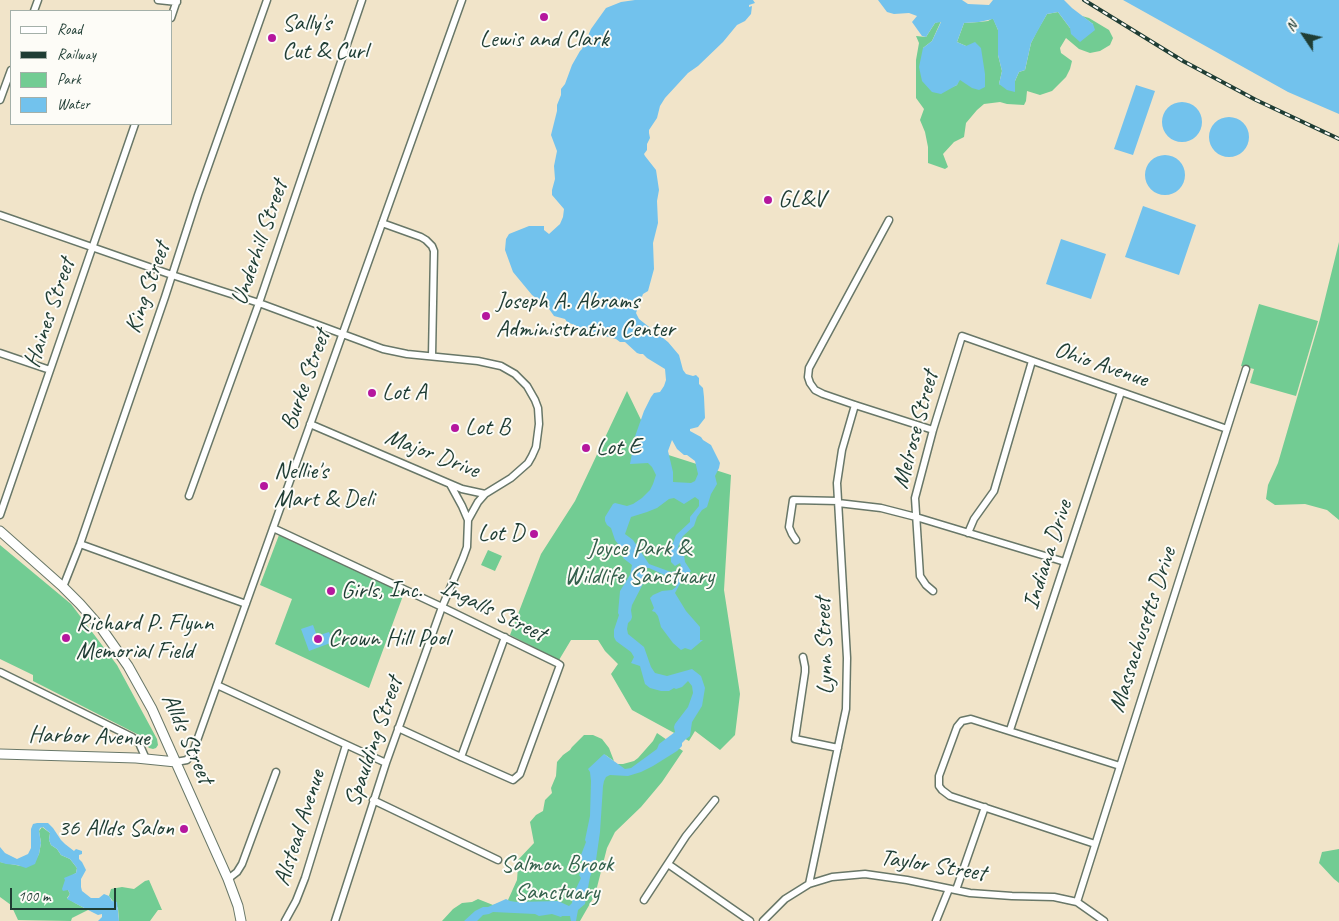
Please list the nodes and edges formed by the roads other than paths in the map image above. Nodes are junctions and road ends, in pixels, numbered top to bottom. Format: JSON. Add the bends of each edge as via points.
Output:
{"nodes":[{"id":1,"x":158,"y":0,"type":"edge"},
{"id":2,"x":267,"y":0,"type":"edge"},
{"id":3,"x":362,"y":0,"type":"edge"},
{"id":4,"x":462,"y":0,"type":"edge"},
{"id":5,"x":177,"y":1,"type":"edge"},
{"id":6,"x":172,"y":15,"type":"edge"},
{"id":7,"x":10,"y":76,"type":"edge"},
{"id":8,"x":8,"y":89,"type":"edge"},
{"id":9,"x":0,"y":100,"type":"edge"},
{"id":10,"x":135,"y":125,"type":"edge"},
{"id":11,"x":0,"y":215,"type":"edge"},
{"id":12,"x":889,"y":220,"type":"dead end"},
{"id":13,"x":382,"y":223,"type":"junction"},
{"id":14,"x":92,"y":246,"type":"junction"},
{"id":15,"x":172,"y":275,"type":"junction"},
{"id":16,"x":259,"y":303,"type":"junction"},
{"id":17,"x":343,"y":334,"type":"junction"},
{"id":18,"x":962,"y":336,"type":"joint"},
{"id":19,"x":0,"y":353,"type":"edge"},
{"id":20,"x":432,"y":356,"type":"junction"},
{"id":21,"x":1032,"y":361,"type":"junction"},
{"id":22,"x":1246,"y":369,"type":"dead end"},
{"id":23,"x":50,"y":370,"type":"junction"},
{"id":24,"x":1121,"y":392,"type":"junction"},
{"id":25,"x":854,"y":405,"type":"junction"},
{"id":26,"x":310,"y":424,"type":"junction"},
{"id":27,"x":1227,"y":429,"type":"junction"},
{"id":28,"x":933,"y":430,"type":"junction"},
{"id":29,"x":450,"y":484,"type":"junction"},
{"id":30,"x":484,"y":494,"type":"junction"},
{"id":31,"x":189,"y":496,"type":"dead end"},
{"id":32,"x":838,"y":502,"type":"junction"},
{"id":33,"x":0,"y":515,"type":"edge"},
{"id":34,"x":916,"y":517,"type":"junction"},
{"id":35,"x":468,"y":520,"type":"junction"},
{"id":36,"x":273,"y":528,"type":"junction"},
{"id":37,"x":0,"y":531,"type":"edge"},
{"id":38,"x":968,"y":532,"type":"junction"},
{"id":39,"x":796,"y":540,"type":"dead end"},
{"id":40,"x":80,"y":544,"type":"junction"},
{"id":41,"x":1065,"y":562,"type":"junction"},
{"id":42,"x":63,"y":587,"type":"junction"},
{"id":43,"x":933,"y":591,"type":"dead end"},
{"id":44,"x":246,"y":604,"type":"junction"},
{"id":45,"x":442,"y":607,"type":"junction"},
{"id":46,"x":505,"y":637,"type":"junction"},
{"id":47,"x":803,"y":657,"type":"dead end"},
{"id":48,"x":0,"y":672,"type":"edge"},
{"id":49,"x":218,"y":685,"type":"junction"},
{"id":50,"x":398,"y":728,"type":"junction"},
{"id":51,"x":1010,"y":730,"type":"junction"},
{"id":52,"x":346,"y":745,"type":"junction"},
{"id":53,"x":838,"y":748,"type":"junction"},
{"id":54,"x":0,"y":754,"type":"edge"},
{"id":55,"x":461,"y":757,"type":"junction"},
{"id":56,"x":146,"y":758,"type":"junction"},
{"id":57,"x":176,"y":762,"type":"junction"},
{"id":58,"x":386,"y":763,"type":"junction"},
{"id":59,"x":1120,"y":766,"type":"junction"},
{"id":60,"x":276,"y":772,"type":"dead end"},
{"id":61,"x":373,"y":800,"type":"junction"},
{"id":62,"x":715,"y":800,"type":"dead end"},
{"id":63,"x":985,"y":807,"type":"junction"},
{"id":64,"x":1095,"y":844,"type":"junction"},
{"id":65,"x":498,"y":860,"type":"dead end"},
{"id":66,"x":668,"y":864,"type":"junction"},
{"id":67,"x":228,"y":879,"type":"junction"},
{"id":68,"x":809,"y":884,"type":"junction"},
{"id":69,"x":948,"y":889,"type":"junction"},
{"id":70,"x":956,"y":890,"type":"junction"},
{"id":71,"x":644,"y":900,"type":"dead end"},
{"id":72,"x":1077,"y":902,"type":"junction"},
{"id":73,"x":242,"y":921,"type":"edge"},
{"id":74,"x":286,"y":921,"type":"edge"},
{"id":75,"x":335,"y":921,"type":"edge"},
{"id":76,"x":750,"y":921,"type":"edge"},
{"id":77,"x":763,"y":921,"type":"edge"},
{"id":78,"x":936,"y":921,"type":"edge"},
{"id":79,"x":1104,"y":921,"type":"edge"}],
"edges":[{"from":1,"to":5,"type":"street"},
{"from":2,"to":15,"type":"street","name":"King Street"},
{"from":3,"to":16,"type":"street","name":"Underhill Street"},
{"from":4,"to":13,"type":"street","name":"Burke Street"},
{"from":5,"to":6,"type":"street"},
{"from":7,"to":8,"type":"street"},
{"from":8,"to":9,"type":"street"},
{"from":10,"to":14,"type":"street","name":"Haines Street"},
{"from":11,"to":14,"type":"street","name":"Major Drive"},
{"from":12,"to":25,"type":"street","via":[[809,368],[808,377],[815,390]]},
{"from":13,"to":17,"type":"street","name":"Burke Street"},
{"from":13,"to":20,"type":"street","via":[[421,237],[432,246]]},
{"from":14,"to":15,"type":"street","name":"Major Drive"},
{"from":14,"to":23,"type":"street","name":"Haines Street"},
{"from":15,"to":16,"type":"street","name":"Major Drive"},
{"from":15,"to":40,"type":"street","name":"King Street"},
{"from":16,"to":17,"type":"street","name":"Major Drive"},
{"from":16,"to":31,"type":"street","name":"Underhill Street"},
{"from":17,"to":20,"type":"street","name":"Major Drive","via":[[383,349]]},
{"from":17,"to":26,"type":"street","name":"Burke Street"},
{"from":18,"to":21,"type":"street","name":"Ohio Avenue"},
{"from":18,"to":28,"type":"street","name":"Melrose Street"},
{"from":19,"to":23,"type":"street"},
{"from":20,"to":30,"type":"street","name":"Major Drive","via":[[501,366],[515,374],[535,400],[539,433],[532,456],[511,478]]},
{"from":21,"to":24,"type":"street","name":"Ohio Avenue"},
{"from":21,"to":38,"type":"street","via":[[994,492]]},
{"from":22,"to":27,"type":"street","name":"Massachusetts Drive"},
{"from":23,"to":33,"type":"street","name":"Haines Street"},
{"from":24,"to":27,"type":"street","name":"Ohio Avenue"},
{"from":24,"to":41,"type":"street","name":"Indiana Drive"},
{"from":25,"to":28,"type":"street"},
{"from":25,"to":32,"type":"street","name":"Lynn Street","via":[[839,467]]},
{"from":26,"to":29,"type":"street","name":"Major Drive"},
{"from":26,"to":36,"type":"street","name":"Burke Street"},
{"from":27,"to":59,"type":"street","name":"Massachusetts Drive"},
{"from":28,"to":34,"type":"street","name":"Melrose Street","via":[[915,498]]},
{"from":29,"to":30,"type":"street","name":"Major Drive"},
{"from":29,"to":35,"type":"street"},
{"from":30,"to":35,"type":"street","name":"Spaulding Street"},
{"from":32,"to":34,"type":"street"},
{"from":32,"to":39,"type":"street","via":[[792,500],[790,527]]},
{"from":32,"to":53,"type":"street","name":"Lynn Street","via":[[847,684]]},
{"from":34,"to":38,"type":"street"},
{"from":34,"to":43,"type":"street","name":"Melrose Street","via":[[920,576]]},
{"from":35,"to":45,"type":"street","name":"Spaulding Street","via":[[465,552]]},
{"from":36,"to":44,"type":"street","name":"Burke Street"},
{"from":36,"to":45,"type":"street","name":"Ingalls Street"},
{"from":37,"to":42,"type":"street","name":"Allds Street"},
{"from":38,"to":41,"type":"street"},
{"from":40,"to":42,"type":"street","name":"King Street"},
{"from":40,"to":44,"type":"street"},
{"from":41,"to":51,"type":"street","name":"Indiana Drive"},
{"from":42,"to":57,"type":"street","name":"Allds Street","via":[[97,623],[128,666]]},
{"from":44,"to":49,"type":"street","name":"Burke Street"},
{"from":45,"to":46,"type":"street","name":"Ingalls Street"},
{"from":45,"to":50,"type":"street","name":"Spaulding Street"},
{"from":46,"to":55,"type":"street"},
{"from":46,"to":55,"type":"street","name":"Ingalls Street","via":[[560,666],[520,774],[513,780]]},
{"from":47,"to":53,"type":"street","via":[[805,672],[795,739]]},
{"from":48,"to":56,"type":"street","via":[[132,737],[140,743]]},
{"from":49,"to":52,"type":"street"},
{"from":49,"to":57,"type":"street","name":"Burke Street","via":[[192,754],[187,760]]},
{"from":50,"to":55,"type":"street"},
{"from":50,"to":58,"type":"street","name":"Spaulding Street"},
{"from":51,"to":59,"type":"street"},
{"from":51,"to":63,"type":"street","via":[[974,719],[959,723],[940,776],[939,786],[950,796]]},
{"from":52,"to":58,"type":"street"},
{"from":52,"to":74,"type":"street","name":"Alstead Avenue","via":[[305,878]]},
{"from":53,"to":68,"type":"street","name":"Lynn Street"},
{"from":54,"to":56,"type":"street","name":"Harbor Avenue"},
{"from":56,"to":57,"type":"street","name":"Harbor Avenue"},
{"from":57,"to":67,"type":"street","name":"Allds Street"},
{"from":58,"to":61,"type":"street","name":"Spaulding Street"},
{"from":59,"to":64,"type":"street","name":"Massachusetts Drive"},
{"from":60,"to":67,"type":"street","via":[[242,864]]},
{"from":61,"to":65,"type":"street"},
{"from":61,"to":75,"type":"street","name":"Spaulding Street"},
{"from":62,"to":66,"type":"street"},
{"from":63,"to":64,"type":"street"},
{"from":63,"to":70,"type":"street"},
{"from":64,"to":72,"type":"street","name":"Massachusetts Drive"},
{"from":66,"to":71,"type":"street"},
{"from":66,"to":76,"type":"street"},
{"from":67,"to":73,"type":"street","name":"Allds Street"},
{"from":68,"to":69,"type":"street","name":"Taylor Street","via":[[866,874]]},
{"from":68,"to":77,"type":"street","name":"Taylor Street","via":[[785,899]]},
{"from":69,"to":70,"type":"street","name":"Taylor Street"},
{"from":69,"to":78,"type":"street"},
{"from":70,"to":72,"type":"street","name":"Taylor Street","via":[[996,895],[1054,896]]},
{"from":72,"to":79,"type":"street","name":"Taylor Street"}]}
